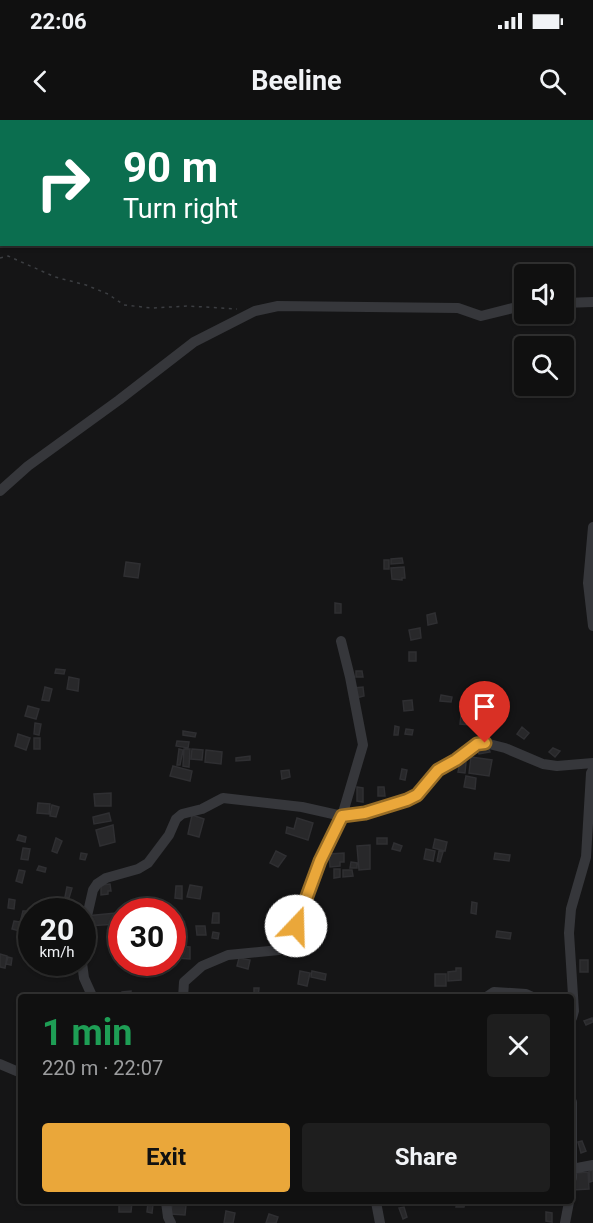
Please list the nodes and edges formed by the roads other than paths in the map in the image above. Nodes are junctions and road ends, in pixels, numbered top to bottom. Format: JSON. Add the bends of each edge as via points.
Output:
{"nodes":[{"id":1,"x":593,"y":302,"type":"edge"},
{"id":2,"x":574,"y":303,"type":"edge"},
{"id":3,"x":514,"y":308,"type":"edge"},
{"id":4,"x":0,"y":491,"type":"edge"},
{"id":5,"x":593,"y":527,"type":"edge"},
{"id":6,"x":593,"y":626,"type":"edge"},
{"id":7,"x":341,"y":641,"type":"dead end"},
{"id":8,"x":593,"y":763,"type":"edge"},
{"id":9,"x":593,"y":770,"type":"edge"},
{"id":10,"x":342,"y":816,"type":"junction"},
{"id":11,"x":91,"y":898,"type":"edge"},
{"id":12,"x":84,"y":976,"type":"edge"},
{"id":13,"x":91,"y":994,"type":"edge"},
{"id":14,"x":183,"y":994,"type":"edge"},
{"id":15,"x":491,"y":994,"type":"edge"},
{"id":16,"x":526,"y":994,"type":"edge"},
{"id":17,"x":571,"y":994,"type":"edge"},
{"id":18,"x":0,"y":1064,"type":"edge"},
{"id":19,"x":18,"y":1072,"type":"edge"},
{"id":20,"x":593,"y":1166,"type":"edge"},
{"id":21,"x":574,"y":1174,"type":"edge"},
{"id":22,"x":166,"y":1204,"type":"edge"},
{"id":23,"x":376,"y":1204,"type":"edge"},
{"id":24,"x":569,"y":1204,"type":"edge"},
{"id":25,"x":171,"y":1223,"type":"edge"},
{"id":26,"x":380,"y":1223,"type":"edge"},
{"id":27,"x":565,"y":1223,"type":"edge"}],
"edges":[{"from":1,"to":2,"type":"street"},
{"from":3,"to":4,"type":"street","via":[[481,316],[458,308],[278,306],[255,311],[194,342]]},
{"from":5,"to":6,"type":"street","via":[[588,583]]},
{"from":7,"to":10,"type":"street","via":[[363,745]]},
{"from":8,"to":10,"type":"street","via":[[543,764],[505,748],[477,744],[438,770],[417,795],[375,810]]},
{"from":9,"to":17,"type":"street","via":[[586,857],[571,909]]},
{"from":10,"to":11,"type":"street","via":[[223,798],[182,814],[152,861],[106,878],[97,884]]},
{"from":10,"to":14,"type":"street","via":[[284,946],[279,950],[228,955],[202,966],[184,982]]},
{"from":12,"to":13,"type":"street"},
{"from":15,"to":16,"type":"street"},
{"from":18,"to":19,"type":"street"},
{"from":20,"to":21,"type":"street"},
{"from":22,"to":25,"type":"street"},
{"from":23,"to":26,"type":"street"},
{"from":24,"to":27,"type":"street"}]}
